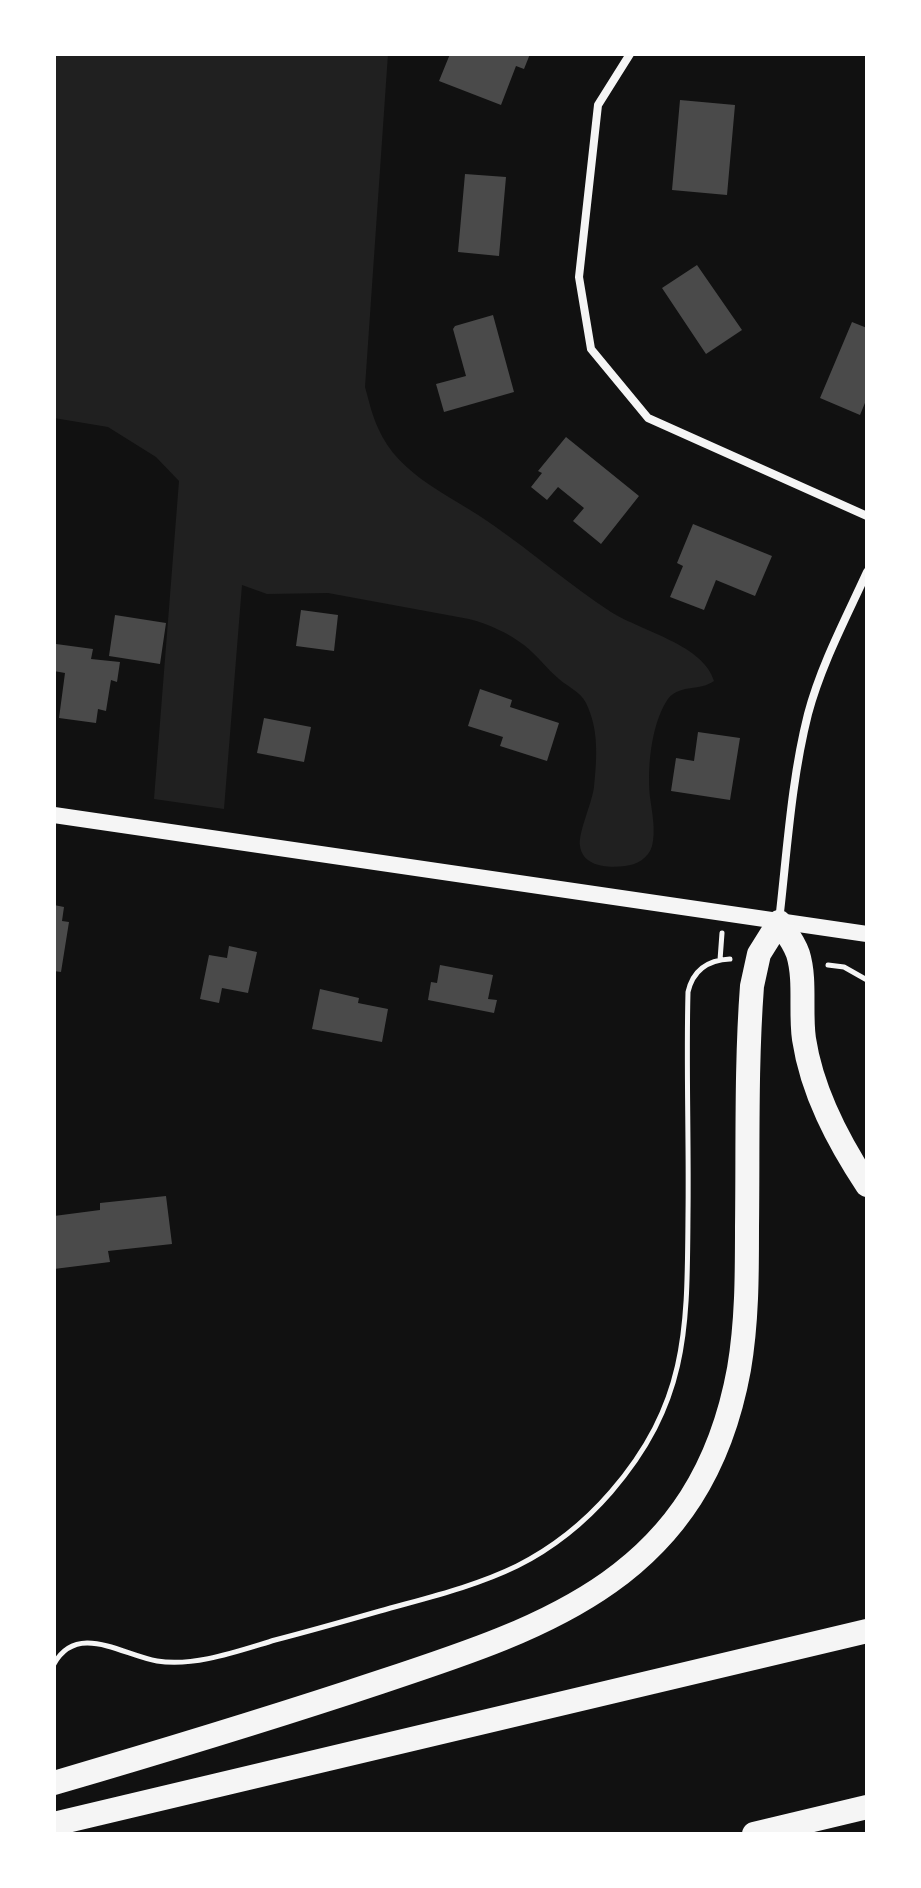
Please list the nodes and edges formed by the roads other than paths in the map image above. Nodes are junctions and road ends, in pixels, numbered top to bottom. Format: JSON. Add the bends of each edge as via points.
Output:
{"nodes":[{"id":1,"x":630,"y":54,"type":"edge"},
{"id":2,"x":867,"y":516,"type":"edge"},
{"id":3,"x":867,"y":572,"type":"edge"},
{"id":4,"x":54,"y":815,"type":"edge"},
{"id":5,"x":779,"y":922,"type":"junction"},
{"id":6,"x":867,"y":934,"type":"edge"},
{"id":7,"x":867,"y":1185,"type":"edge"},
{"id":8,"x":867,"y":1631,"type":"edge"},
{"id":9,"x":54,"y":1783,"type":"edge"},
{"id":10,"x":867,"y":1807,"type":"edge"},
{"id":11,"x":54,"y":1824,"type":"edge"},
{"id":12,"x":754,"y":1834,"type":"edge"}],
"edges":[{"from":1,"to":2,"type":"street","via":[[598,105],[579,277],[591,349],[648,418]]},
{"from":3,"to":5,"type":"street","via":[[808,715]]},
{"from":4,"to":5,"type":"main road"},
{"from":5,"to":6,"type":"main road"},
{"from":5,"to":7,"type":"highway","via":[[799,958],[804,1039],[818,1091]]},
{"from":5,"to":9,"type":"highway","via":[[759,954],[752,986],[746,1298],[739,1370],[708,1465],[664,1532],[614,1580],[533,1627],[316,1703]]},
{"from":8,"to":11,"type":"highway"},
{"from":10,"to":12,"type":"highway"}]}
